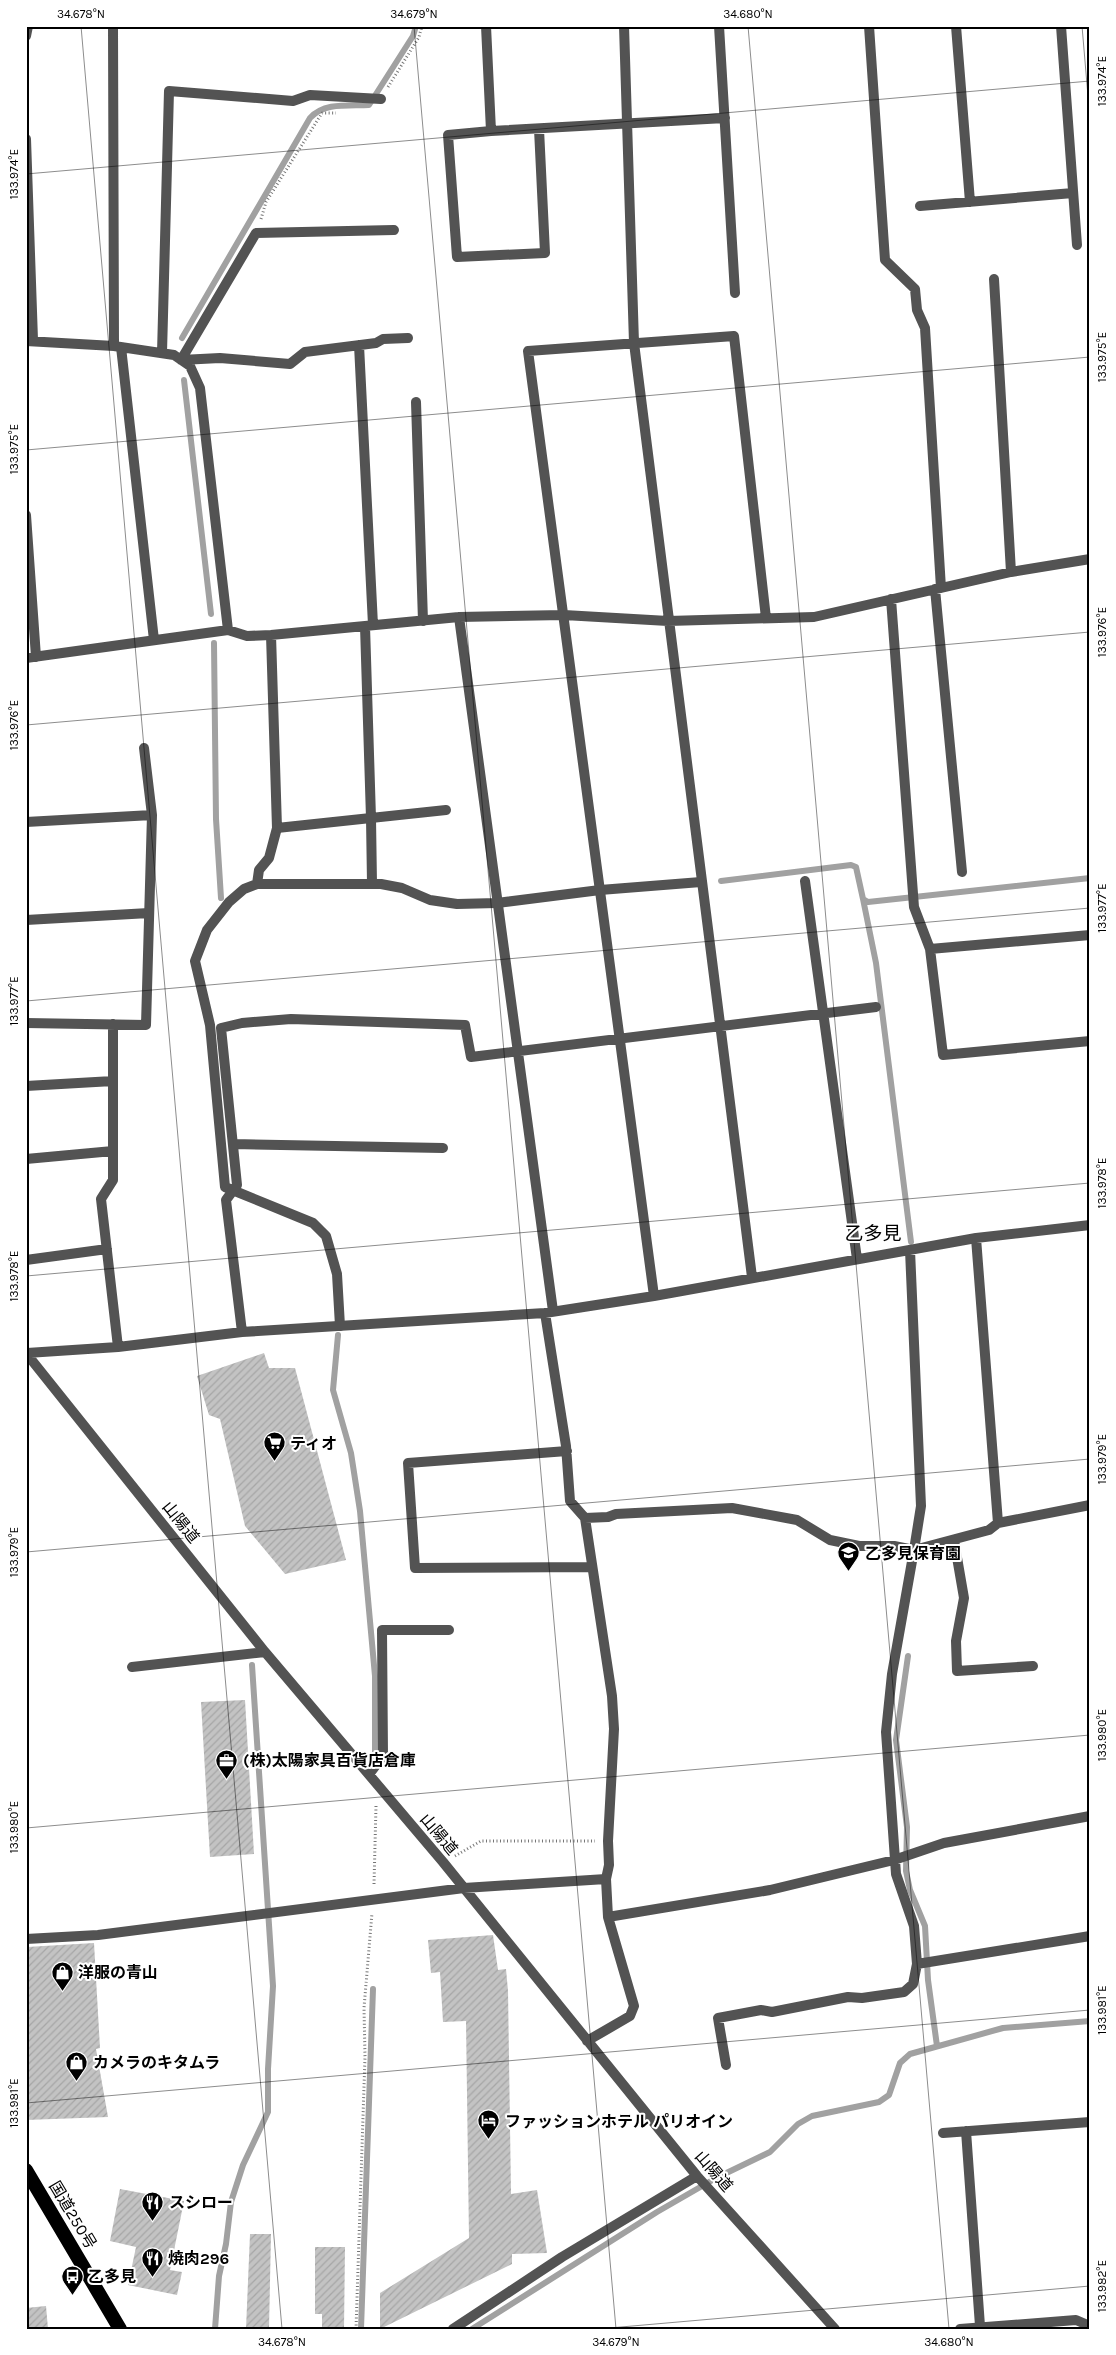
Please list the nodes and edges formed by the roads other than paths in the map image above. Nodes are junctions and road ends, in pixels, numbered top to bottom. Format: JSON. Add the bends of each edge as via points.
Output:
{"nodes":[{"id":1,"x":28,"y":26,"type":"edge"},
{"id":2,"x":113,"y":26,"type":"edge"},
{"id":3,"x":486,"y":26,"type":"edge"},
{"id":4,"x":624,"y":26,"type":"edge"},
{"id":5,"x":719,"y":26,"type":"edge"},
{"id":6,"x":869,"y":26,"type":"edge"},
{"id":7,"x":956,"y":26,"type":"edge"},
{"id":8,"x":1061,"y":26,"type":"edge"},
{"id":9,"x":26,"y":36,"type":"edge"},
{"id":10,"x":376,"y":98,"type":"road end"},
{"id":11,"x":725,"y":118,"type":"junction"},
{"id":12,"x":627,"y":123,"type":"junction"},
{"id":13,"x":539,"y":129,"type":"junction"},
{"id":14,"x":491,"y":131,"type":"junction"},
{"id":15,"x":26,"y":139,"type":"edge"},
{"id":16,"x":1073,"y":193,"type":"junction"},
{"id":17,"x":970,"y":202,"type":"junction"},
{"id":18,"x":920,"y":206,"type":"dead end"},
{"id":19,"x":394,"y":230,"type":"dead end"},
{"id":20,"x":1077,"y":246,"type":"dead end"},
{"id":21,"x":994,"y":279,"type":"dead end"},
{"id":22,"x":735,"y":293,"type":"dead end"},
{"id":23,"x":408,"y":338,"type":"dead end"},
{"id":24,"x":30,"y":340,"type":"edge"},
{"id":25,"x":634,"y":343,"type":"junction"},
{"id":26,"x":360,"y":346,"type":"junction"},
{"id":27,"x":118,"y":347,"type":"junction"},
{"id":28,"x":162,"y":353,"type":"junction"},
{"id":29,"x":181,"y":360,"type":"junction"},
{"id":30,"x":416,"y":402,"type":"dead end"},
{"id":31,"x":26,"y":516,"type":"edge"},
{"id":32,"x":1090,"y":559,"type":"edge"},
{"id":33,"x":1011,"y":572,"type":"junction"},
{"id":34,"x":938,"y":589,"type":"junction"},
{"id":35,"x":891,"y":599,"type":"junction"},
{"id":36,"x":564,"y":614,"type":"junction"},
{"id":37,"x":459,"y":617,"type":"junction"},
{"id":38,"x":766,"y":618,"type":"junction"},
{"id":39,"x":423,"y":621,"type":"junction"},
{"id":40,"x":668,"y":621,"type":"junction"},
{"id":41,"x":369,"y":626,"type":"junction"},
{"id":42,"x":228,"y":630,"type":"junction"},
{"id":43,"x":271,"y":635,"type":"junction"},
{"id":44,"x":154,"y":640,"type":"junction"},
{"id":45,"x":31,"y":658,"type":"edge"},
{"id":46,"x":144,"y":748,"type":"dead end"},
{"id":47,"x":446,"y":810,"type":"dead end"},
{"id":48,"x":152,"y":814,"type":"junction"},
{"id":49,"x":372,"y":818,"type":"junction"},
{"id":50,"x":26,"y":822,"type":"edge"},
{"id":51,"x":277,"y":828,"type":"junction"},
{"id":52,"x":962,"y":872,"type":"dead end"},
{"id":53,"x":805,"y":881,"type":"dead end"},
{"id":54,"x":701,"y":882,"type":"junction"},
{"id":55,"x":257,"y":884,"type":"junction"},
{"id":56,"x":372,"y":884,"type":"junction"},
{"id":57,"x":600,"y":890,"type":"junction"},
{"id":58,"x":497,"y":903,"type":"junction"},
{"id":59,"x":149,"y":913,"type":"junction"},
{"id":60,"x":26,"y":920,"type":"edge"},
{"id":61,"x":1090,"y":936,"type":"edge"},
{"id":62,"x":930,"y":949,"type":"junction"},
{"id":63,"x":876,"y":1007,"type":"dead end"},
{"id":64,"x":823,"y":1014,"type":"junction"},
{"id":65,"x":26,"y":1023,"type":"edge"},
{"id":66,"x":113,"y":1024,"type":"junction"},
{"id":67,"x":720,"y":1027,"type":"junction"},
{"id":68,"x":620,"y":1040,"type":"junction"},
{"id":69,"x":1090,"y":1041,"type":"edge"},
{"id":70,"x":518,"y":1053,"type":"junction"},
{"id":71,"x":113,"y":1081,"type":"junction"},
{"id":72,"x":26,"y":1086,"type":"edge"},
{"id":73,"x":233,"y":1144,"type":"junction"},
{"id":74,"x":443,"y":1148,"type":"dead end"},
{"id":75,"x":113,"y":1151,"type":"junction"},
{"id":76,"x":26,"y":1159,"type":"edge"},
{"id":77,"x":232,"y":1192,"type":"junction"},
{"id":78,"x":1090,"y":1225,"type":"edge"},
{"id":79,"x":976,"y":1238,"type":"junction"},
{"id":80,"x":107,"y":1250,"type":"junction"},
{"id":81,"x":910,"y":1250,"type":"junction"},
{"id":82,"x":857,"y":1259,"type":"junction"},
{"id":83,"x":26,"y":1260,"type":"edge"},
{"id":84,"x":752,"y":1277,"type":"junction"},
{"id":85,"x":654,"y":1296,"type":"junction"},
{"id":86,"x":549,"y":1312,"type":"junction"},
{"id":87,"x":340,"y":1326,"type":"junction"},
{"id":88,"x":242,"y":1332,"type":"junction"},
{"id":89,"x":118,"y":1347,"type":"junction"},
{"id":90,"x":27,"y":1353,"type":"edge"},
{"id":91,"x":567,"y":1451,"type":"junction"},
{"id":92,"x":1090,"y":1505,"type":"edge"},
{"id":93,"x":585,"y":1518,"type":"junction"},
{"id":94,"x":998,"y":1523,"type":"junction"},
{"id":95,"x":954,"y":1540,"type":"junction"},
{"id":96,"x":914,"y":1550,"type":"junction"},
{"id":97,"x":591,"y":1567,"type":"junction"},
{"id":98,"x":448,"y":1630,"type":"dead end"},
{"id":99,"x":265,"y":1652,"type":"junction"},
{"id":100,"x":1033,"y":1666,"type":"dead end"},
{"id":101,"x":132,"y":1667,"type":"dead end"},
{"id":102,"x":370,"y":1773,"type":"junction"},
{"id":103,"x":1090,"y":1816,"type":"edge"},
{"id":104,"x":904,"y":1857,"type":"junction"},
{"id":105,"x":606,"y":1879,"type":"junction"},
{"id":106,"x":464,"y":1888,"type":"junction"},
{"id":107,"x":608,"y":1917,"type":"junction"},
{"id":108,"x":1090,"y":1936,"type":"edge"},
{"id":109,"x":26,"y":1939,"type":"edge"},
{"id":110,"x":925,"y":1963,"type":"junction"},
{"id":111,"x":586,"y":2041,"type":"junction"},
{"id":112,"x":726,"y":2065,"type":"dead end"},
{"id":113,"x":1090,"y":2122,"type":"edge"},
{"id":114,"x":966,"y":2131,"type":"junction"},
{"id":115,"x":943,"y":2133,"type":"dead end"},
{"id":116,"x":26,"y":2170,"type":"edge"},
{"id":117,"x":703,"y":2182,"type":"junction"},
{"id":118,"x":980,"y":2326,"type":"junction"},
{"id":119,"x":1090,"y":2326,"type":"edge"},
{"id":120,"x":120,"y":2329,"type":"edge"},
{"id":121,"x":453,"y":2329,"type":"edge"},
{"id":122,"x":835,"y":2329,"type":"edge"},
{"id":123,"x":960,"y":2329,"type":"edge"}],
"edges":[{"from":1,"to":9,"type":"street"},
{"from":2,"to":27,"type":"street"},
{"from":3,"to":14,"type":"street"},
{"from":4,"to":12,"type":"street"},
{"from":5,"to":11,"type":"street"},
{"from":6,"to":34,"type":"street","via":[[885,260],[915,289],[917,310],[926,328]]},
{"from":7,"to":17,"type":"street"},
{"from":8,"to":16,"type":"street"},
{"from":10,"to":28,"type":"street","via":[[310,95],[293,101],[169,91]]},
{"from":11,"to":12,"type":"street"},
{"from":11,"to":22,"type":"street"},
{"from":12,"to":13,"type":"street"},
{"from":12,"to":25,"type":"street"},
{"from":13,"to":14,"type":"street"},
{"from":13,"to":14,"type":"street","via":[[545,253],[457,257],[448,134]]},
{"from":15,"to":24,"type":"street"},
{"from":16,"to":17,"type":"street"},
{"from":16,"to":20,"type":"street"},
{"from":17,"to":18,"type":"street"},
{"from":19,"to":29,"type":"street","via":[[256,233]]},
{"from":21,"to":33,"type":"street"},
{"from":23,"to":26,"type":"street","via":[[383,339],[376,344]]},
{"from":24,"to":27,"type":"street"},
{"from":25,"to":36,"type":"street","via":[[528,351]]},
{"from":25,"to":38,"type":"street","via":[[734,336]]},
{"from":25,"to":40,"type":"street"},
{"from":26,"to":29,"type":"street","via":[[305,352],[290,364],[220,358]]},
{"from":26,"to":41,"type":"street"},
{"from":27,"to":28,"type":"street"},
{"from":27,"to":44,"type":"street"},
{"from":28,"to":29,"type":"street"},
{"from":29,"to":42,"type":"street","via":[[190,366],[200,388]]},
{"from":30,"to":39,"type":"street"},
{"from":31,"to":45,"type":"street"},
{"from":32,"to":33,"type":"street"},
{"from":33,"to":34,"type":"street"},
{"from":34,"to":35,"type":"street"},
{"from":34,"to":52,"type":"street"},
{"from":35,"to":38,"type":"street","via":[[814,617]]},
{"from":35,"to":62,"type":"street","via":[[914,907]]},
{"from":36,"to":37,"type":"street"},
{"from":36,"to":40,"type":"street"},
{"from":36,"to":57,"type":"street"},
{"from":37,"to":39,"type":"street"},
{"from":37,"to":58,"type":"street"},
{"from":38,"to":40,"type":"street"},
{"from":39,"to":41,"type":"street"},
{"from":40,"to":54,"type":"street"},
{"from":41,"to":43,"type":"street"},
{"from":41,"to":49,"type":"street"},
{"from":42,"to":43,"type":"street","via":[[247,636]]},
{"from":42,"to":44,"type":"street"},
{"from":43,"to":51,"type":"street"},
{"from":44,"to":45,"type":"street"},
{"from":46,"to":48,"type":"street"},
{"from":47,"to":49,"type":"street"},
{"from":48,"to":50,"type":"street"},
{"from":48,"to":59,"type":"street"},
{"from":49,"to":51,"type":"street"},
{"from":49,"to":56,"type":"street"},
{"from":51,"to":55,"type":"street","via":[[269,858],[259,870]]},
{"from":53,"to":64,"type":"street"},
{"from":54,"to":57,"type":"street"},
{"from":54,"to":67,"type":"street"},
{"from":55,"to":56,"type":"street"},
{"from":55,"to":77,"type":"street","via":[[244,889],[229,902],[206,930],[196,961],[210,1025],[225,1187]]},
{"from":56,"to":58,"type":"street","via":[[402,888],[430,900],[457,904]]},
{"from":57,"to":58,"type":"street"},
{"from":57,"to":68,"type":"street"},
{"from":58,"to":70,"type":"street"},
{"from":59,"to":60,"type":"street"},
{"from":59,"to":66,"type":"street","via":[[146,1025]]},
{"from":61,"to":62,"type":"street"},
{"from":62,"to":69,"type":"street","via":[[943,1055]]},
{"from":63,"to":64,"type":"street"},
{"from":64,"to":67,"type":"street"},
{"from":64,"to":82,"type":"street"},
{"from":65,"to":66,"type":"street"},
{"from":66,"to":71,"type":"street"},
{"from":67,"to":68,"type":"street"},
{"from":67,"to":84,"type":"street"},
{"from":68,"to":70,"type":"street"},
{"from":68,"to":85,"type":"street"},
{"from":70,"to":73,"type":"street","via":[[471,1058],[465,1026],[291,1019],[221,1028]]},
{"from":70,"to":86,"type":"street"},
{"from":71,"to":72,"type":"street"},
{"from":71,"to":75,"type":"street"},
{"from":73,"to":74,"type":"street"},
{"from":73,"to":77,"type":"street","via":[[237,1185]]},
{"from":75,"to":76,"type":"street"},
{"from":75,"to":80,"type":"street","via":[[113,1180],[101,1199]]},
{"from":77,"to":87,"type":"street","via":[[313,1223],[326,1236],[337,1274]]},
{"from":77,"to":88,"type":"street","via":[[226,1200]]},
{"from":78,"to":79,"type":"street"},
{"from":79,"to":81,"type":"street"},
{"from":79,"to":94,"type":"street"},
{"from":80,"to":83,"type":"street"},
{"from":80,"to":89,"type":"street"},
{"from":81,"to":82,"type":"street"},
{"from":81,"to":96,"type":"street","via":[[921,1506]]},
{"from":82,"to":84,"type":"street"},
{"from":84,"to":85,"type":"street"},
{"from":85,"to":86,"type":"street"},
{"from":86,"to":87,"type":"street"},
{"from":86,"to":91,"type":"street"},
{"from":87,"to":88,"type":"street"},
{"from":88,"to":89,"type":"street"},
{"from":89,"to":90,"type":"street"},
{"from":90,"to":99,"type":"street","name":"山陽道"},
{"from":91,"to":93,"type":"street","via":[[570,1501]]},
{"from":91,"to":97,"type":"street","via":[[408,1463],[415,1568]]},
{"from":92,"to":94,"type":"street"},
{"from":93,"to":96,"type":"street","via":[[732,1508],[797,1520],[830,1540],[859,1546],[894,1546]]},
{"from":93,"to":97,"type":"street"},
{"from":94,"to":95,"type":"street","via":[[989,1530]]},
{"from":95,"to":96,"type":"street"},
{"from":95,"to":100,"type":"street","via":[[964,1598],[956,1641],[957,1672]]},
{"from":96,"to":104,"type":"street","via":[[892,1674],[886,1732]]},
{"from":97,"to":105,"type":"street","via":[[612,1696],[614,1729]]},
{"from":98,"to":102,"type":"street","via":[[382,1630],[382,1756]]},
{"from":99,"to":101,"type":"street"},
{"from":99,"to":102,"type":"street","name":"山陽道"},
{"from":102,"to":106,"type":"street","name":"山陽道"},
{"from":103,"to":104,"type":"street","via":[[944,1844]]},
{"from":104,"to":107,"type":"street","via":[[770,1890]]},
{"from":104,"to":110,"type":"street","via":[[896,1874]]},
{"from":105,"to":106,"type":"street"},
{"from":105,"to":107,"type":"street"},
{"from":106,"to":109,"type":"street","via":[[98,1935]]},
{"from":106,"to":111,"type":"street","name":"山陽道"},
{"from":107,"to":111,"type":"street","via":[[634,2006],[630,2016]]},
{"from":108,"to":110,"type":"street"},
{"from":110,"to":112,"type":"street","via":[[913,1984],[904,1992],[848,1997],[772,2012],[761,2010],[718,2018]]},
{"from":111,"to":117,"type":"street","name":"山陽道"},
{"from":113,"to":114,"type":"street"},
{"from":114,"to":115,"type":"street"},
{"from":114,"to":118,"type":"street"},
{"from":116,"to":120,"type":"highway","name":"国道250号"},
{"from":117,"to":121,"type":"street","via":[[562,2257]]},
{"from":117,"to":122,"type":"street","name":"山陽道"},
{"from":118,"to":119,"type":"street","via":[[1076,2320]]},
{"from":118,"to":123,"type":"street"}]}
